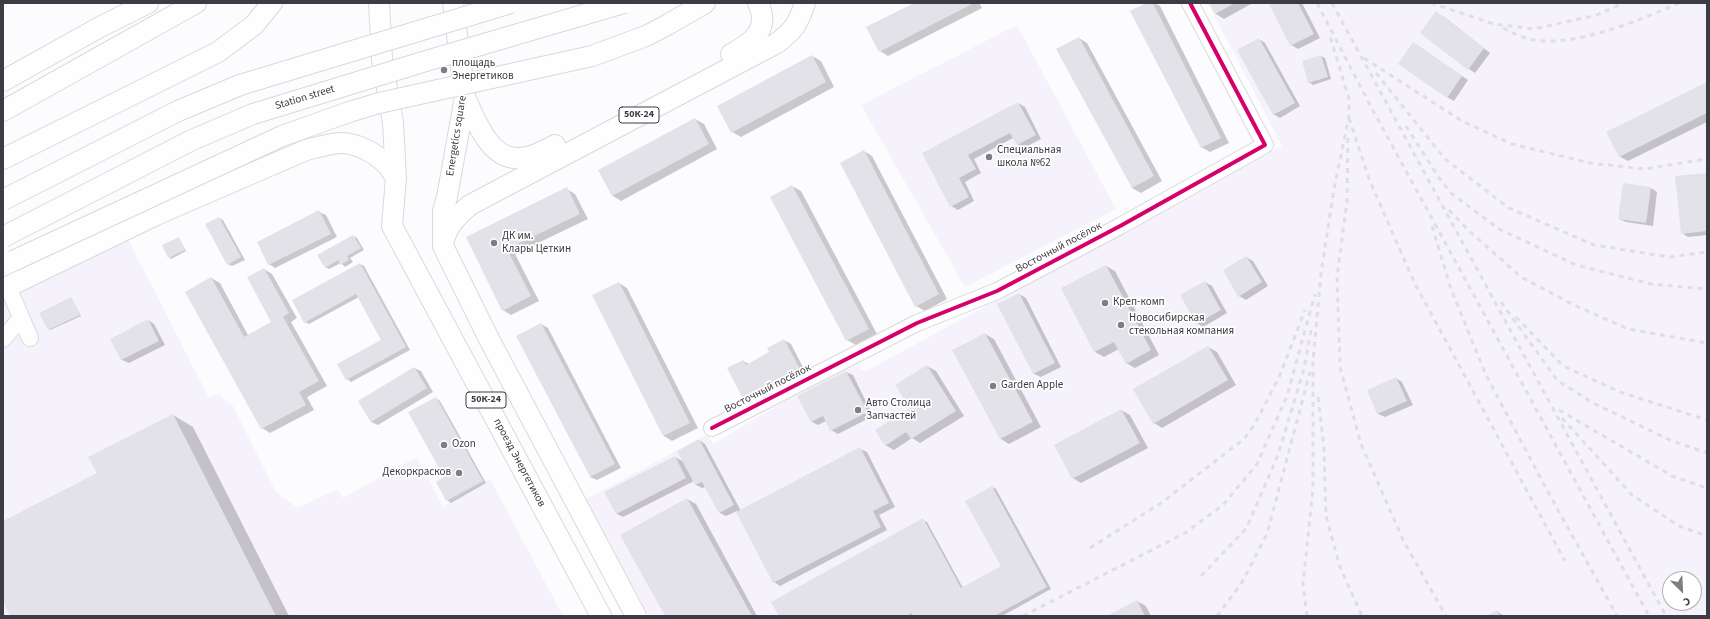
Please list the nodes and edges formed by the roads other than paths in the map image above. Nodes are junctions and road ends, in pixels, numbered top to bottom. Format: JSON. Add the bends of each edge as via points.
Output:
{"nodes":[{"id":1,"x":196,"y":3,"type":"edge"},
{"id":2,"x":272,"y":3,"type":"edge"},
{"id":3,"x":379,"y":3,"type":"edge"},
{"id":4,"x":453,"y":3,"type":"edge"},
{"id":5,"x":510,"y":3,"type":"edge"},
{"id":6,"x":624,"y":3,"type":"edge"},
{"id":7,"x":706,"y":3,"type":"edge"},
{"id":8,"x":758,"y":3,"type":"edge"},
{"id":9,"x":805,"y":3,"type":"edge"},
{"id":10,"x":1190,"y":3,"type":"edge"},
{"id":11,"x":144,"y":4,"type":"edge"},
{"id":12,"x":3,"y":81,"type":"edge"},
{"id":13,"x":465,"y":97,"type":"junction"},
{"id":14,"x":3,"y":111,"type":"edge"},
{"id":15,"x":3,"y":159,"type":"edge"},
{"id":16,"x":396,"y":178,"type":"junction"},
{"id":17,"x":3,"y":200,"type":"edge"},
{"id":18,"x":3,"y":237,"type":"edge"},
{"id":19,"x":443,"y":242,"type":"junction"},
{"id":20,"x":8,"y":262,"type":"edge"},
{"id":21,"x":5,"y":288,"type":"edge"},
{"id":22,"x":21,"y":318,"type":"junction"},
{"id":23,"x":30,"y":338,"type":"dead end"},
{"id":24,"x":3,"y":339,"type":"edge"},
{"id":25,"x":712,"y":428,"type":"dead end"},
{"id":26,"x":601,"y":616,"type":"edge"},
{"id":27,"x":636,"y":616,"type":"edge"}],
"edges":[{"from":1,"to":14,"type":"main road"},
{"from":2,"to":15,"type":"main road","via":[[254,24],[218,52]]},
{"from":3,"to":16,"type":"main road","number":"50К-24","via":[[382,59],[393,123]]},
{"from":4,"to":13,"type":"main road","name":"Energetics square","number":"50К-24"},
{"from":5,"to":17,"type":"main road","bridge":true,"via":[[233,88],[178,111]]},
{"from":6,"to":18,"type":"main road","name":"Station street","bridge":true,"via":[[253,114],[192,140]]},
{"from":7,"to":20,"type":"main road","bridge":true,"via":[[646,36],[592,56],[379,103],[304,128]]},
{"from":8,"to":13,"type":"main road","via":[[763,16],[761,30],[753,40],[536,155],[519,159],[507,157],[496,151],[479,126]]},
{"from":9,"to":19,"type":"main road","number":"50К-24","via":[[799,21],[790,33],[776,44],[470,204],[447,230]]},
{"from":10,"to":25,"type":"street","name":"Восточный посёлок","via":[[1265,145],[997,291],[917,323]]},
{"from":11,"to":12,"type":"main road"},
{"from":13,"to":19,"type":"main road","name":"Energetics square","number":"50К-24","via":[[443,211]]},
{"from":16,"to":21,"type":"main road","via":[[389,166],[380,158],[361,148],[342,143],[306,150],[156,215]]},
{"from":16,"to":26,"type":"main road","name":"проезд Энергетиков","number":"50К-24","via":[[392,226]]},
{"from":19,"to":27,"type":"main road","number":"50К-24","via":[[489,339]]},
{"from":21,"to":22,"type":"street"},
{"from":22,"to":23,"type":"street"},
{"from":22,"to":24,"type":"street"}]}
